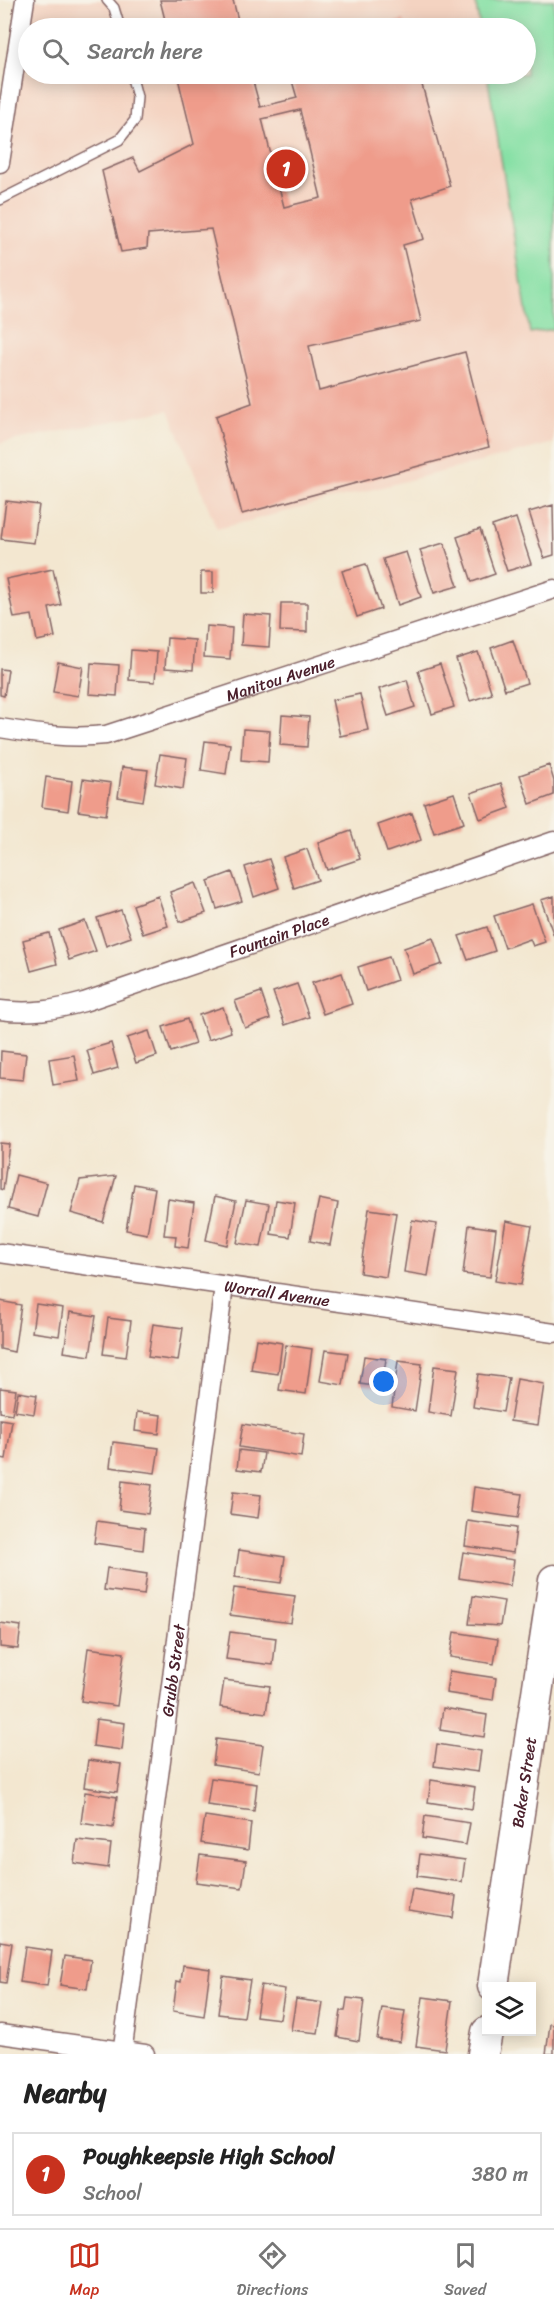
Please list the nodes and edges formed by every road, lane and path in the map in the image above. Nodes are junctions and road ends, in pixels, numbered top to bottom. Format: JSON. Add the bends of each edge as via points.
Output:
{"nodes":[{"id":1,"x":24,"y":0,"type":"edge"},
{"id":2,"x":107,"y":0,"type":"edge"},
{"id":3,"x":21,"y":18,"type":"edge"},
{"id":4,"x":117,"y":18,"type":"edge"},
{"id":5,"x":18,"y":35,"type":"edge"},
{"id":6,"x":134,"y":84,"type":"edge"},
{"id":7,"x":3,"y":121,"type":"edge"},
{"id":8,"x":0,"y":163,"type":"edge"},
{"id":9,"x":0,"y":200,"type":"edge"},
{"id":10,"x":554,"y":589,"type":"edge"},
{"id":11,"x":0,"y":728,"type":"edge"},
{"id":12,"x":554,"y":841,"type":"edge"},
{"id":13,"x":0,"y":1010,"type":"edge"},
{"id":14,"x":0,"y":1253,"type":"edge"},
{"id":15,"x":224,"y":1286,"type":"junction"},
{"id":16,"x":554,"y":1333,"type":"edge"},
{"id":17,"x":554,"y":1580,"type":"edge"},
{"id":18,"x":494,"y":1982,"type":"edge"},
{"id":19,"x":0,"y":2034,"type":"edge"},
{"id":20,"x":486,"y":2036,"type":"edge"},
{"id":21,"x":122,"y":2052,"type":"edge"},
{"id":22,"x":145,"y":2054,"type":"edge"},
{"id":23,"x":483,"y":2054,"type":"edge"}],
"edges":[{"from":1,"to":3,"type":"street"},
{"from":2,"to":4,"type":"lane"},
{"from":5,"to":7,"type":"street"},
{"from":6,"to":9,"type":"lane","via":[[135,120],[119,140]]},
{"from":7,"to":8,"type":"street"},
{"from":10,"to":11,"type":"street","name":"Manitou Avenue","via":[[106,735],[54,737]]},
{"from":12,"to":13,"type":"street","name":"Fountain Place","via":[[84,1002],[53,1010]]},
{"from":14,"to":15,"type":"street","name":"Worrall Avenue"},
{"from":15,"to":16,"type":"street","name":"Worrall Avenue"},
{"from":15,"to":21,"type":"street","name":"Grubb Street"},
{"from":17,"to":18,"type":"highway","name":"Baker Street"},
{"from":19,"to":21,"type":"street"},
{"from":20,"to":23,"type":"highway"},
{"from":21,"to":22,"type":"street"}]}
